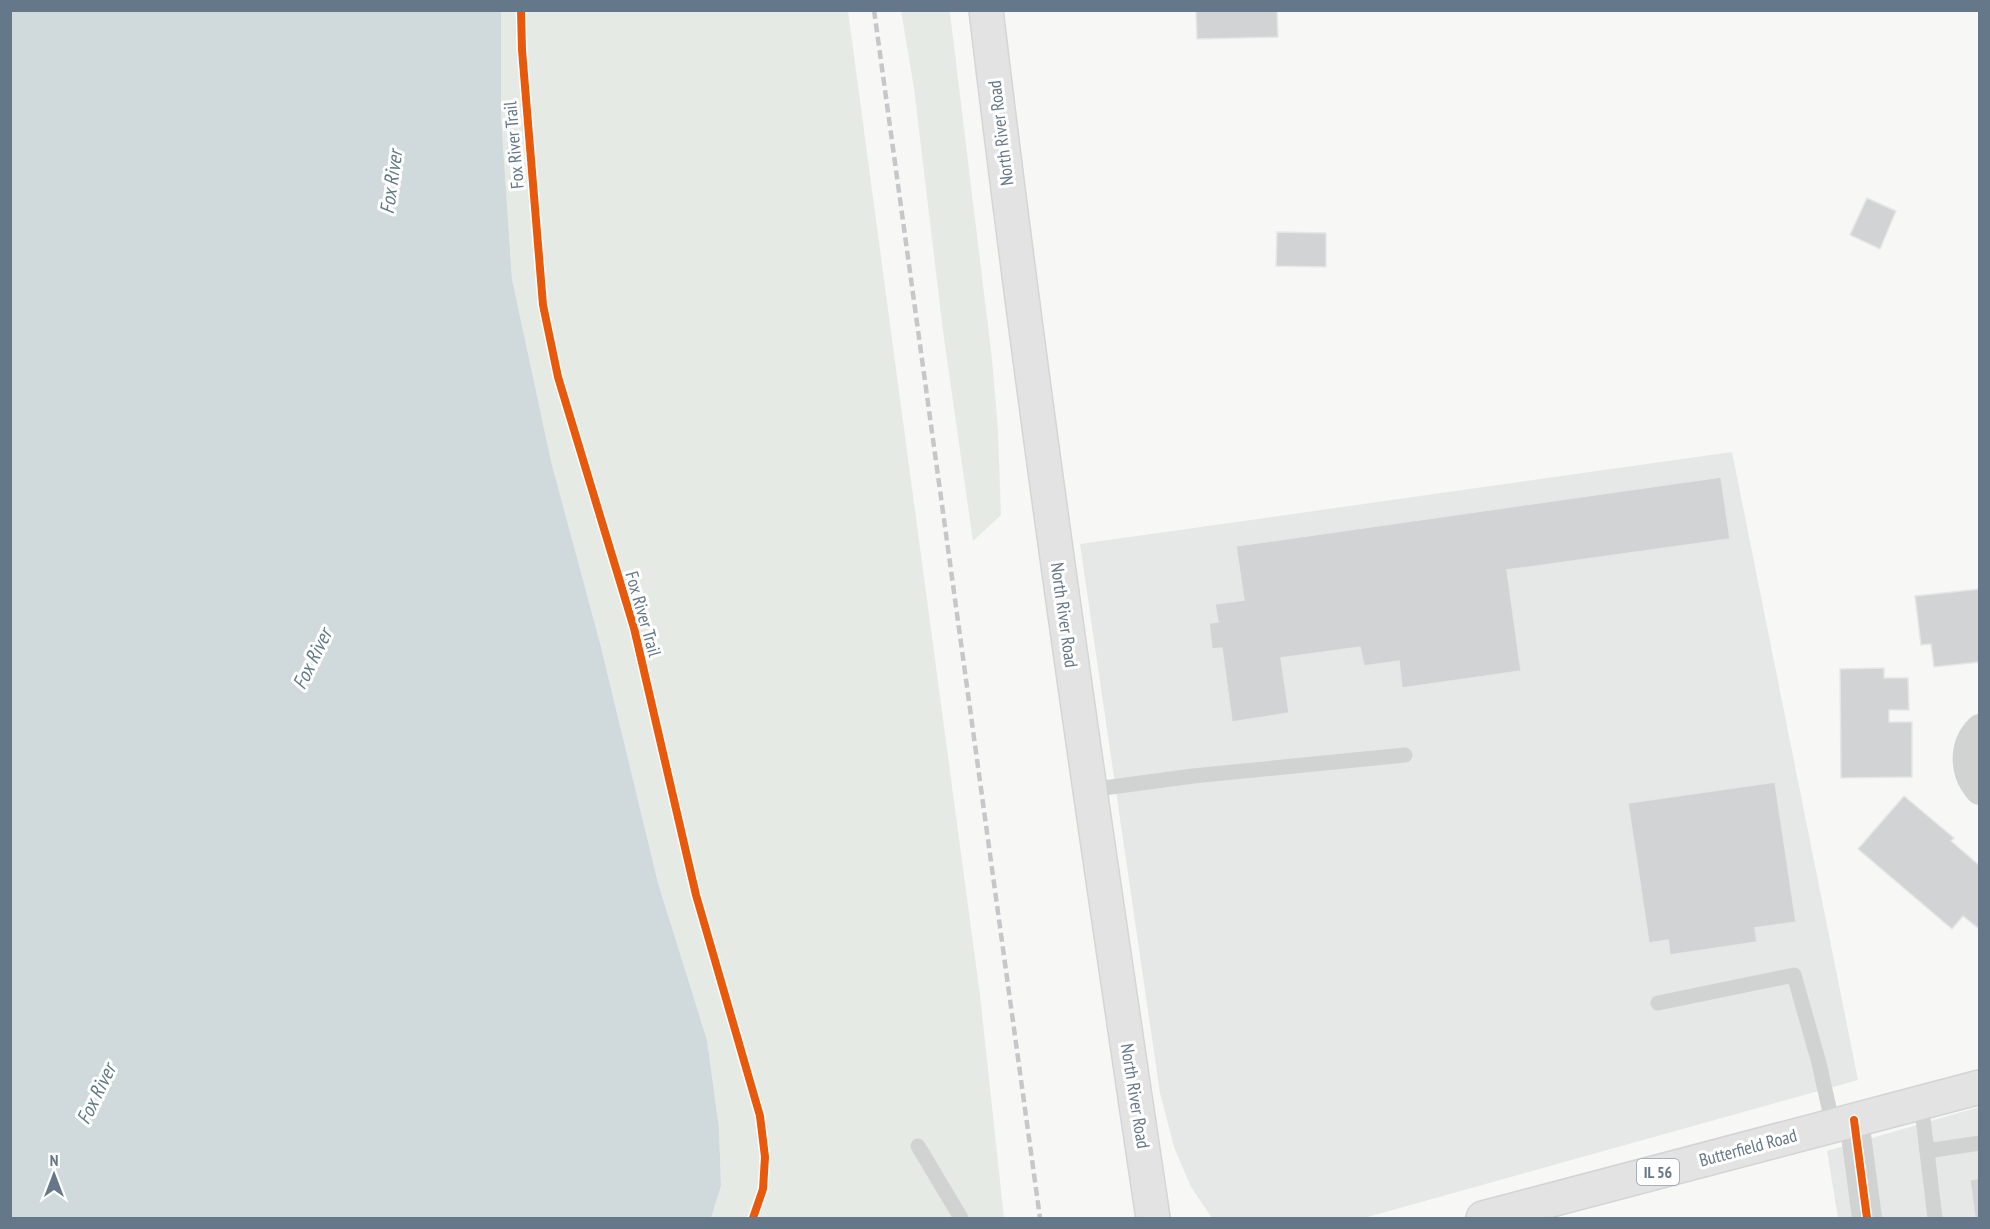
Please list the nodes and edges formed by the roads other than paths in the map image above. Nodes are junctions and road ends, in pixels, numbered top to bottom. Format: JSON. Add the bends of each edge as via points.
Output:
{"nodes":[{"id":1,"x":986,"y":10,"type":"edge"},
{"id":2,"x":1980,"y":729,"type":"edge"},
{"id":3,"x":1405,"y":755,"type":"dead end"},
{"id":4,"x":1089,"y":790,"type":"junction"},
{"id":5,"x":1980,"y":790,"type":"edge"},
{"id":6,"x":1658,"y":1003,"type":"dead end"},
{"id":7,"x":1980,"y":1087,"type":"edge"},
{"id":8,"x":1921,"y":1102,"type":"junction"},
{"id":9,"x":1844,"y":1123,"type":"junction"},
{"id":10,"x":1980,"y":1143,"type":"edge"},
{"id":11,"x":918,"y":1146,"type":"dead end"},
{"id":12,"x":1927,"y":1151,"type":"junction"},
{"id":13,"x":961,"y":1218,"type":"edge"},
{"id":14,"x":1153,"y":1218,"type":"edge"},
{"id":15,"x":1483,"y":1218,"type":"edge"},
{"id":16,"x":1867,"y":1218,"type":"edge"},
{"id":17,"x":1935,"y":1218,"type":"edge"}],
"edges":[{"from":1,"to":4,"type":"main road","name":"North River Road","via":[[1026,340]]},
{"from":2,"to":5,"type":"street","via":[[1969,743],[1966,756],[1968,771]]},
{"from":3,"to":4,"type":"lane"},
{"from":4,"to":14,"type":"main road","name":"North River Road"},
{"from":6,"to":9,"type":"lane","via":[[1794,975],[1819,1064]]},
{"from":7,"to":8,"type":"main road","name":"Butterfield Road","number":"IL 56"},
{"from":8,"to":9,"type":"main road","name":"Butterfield Road","number":"IL 56"},
{"from":8,"to":12,"type":"lane"},
{"from":9,"to":15,"type":"main road","name":"Butterfield Road","number":"IL 56"},
{"from":9,"to":16,"type":"street"},
{"from":10,"to":12,"type":"lane"},
{"from":11,"to":13,"type":"lane"},
{"from":12,"to":17,"type":"lane"}]}
